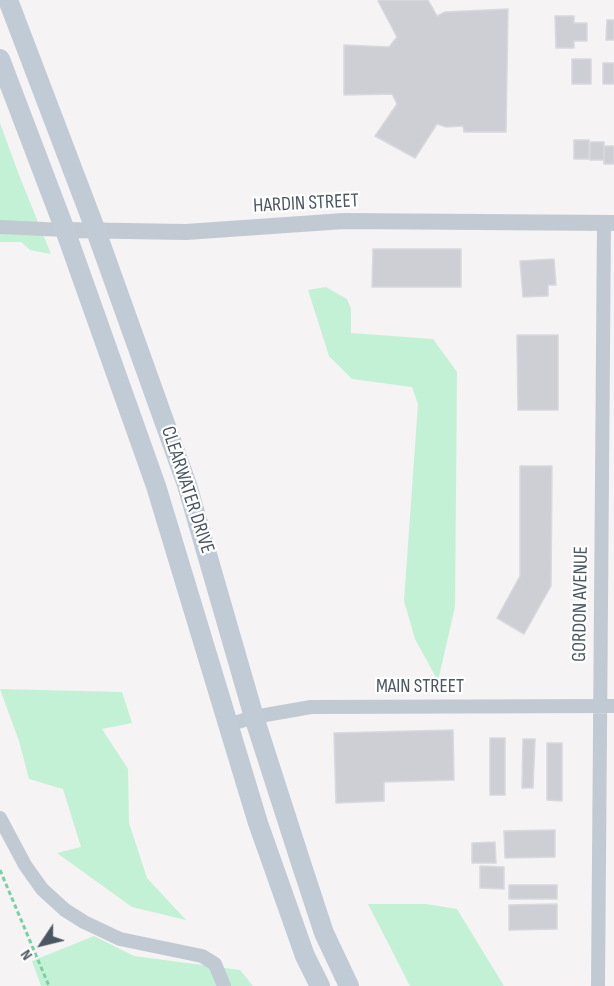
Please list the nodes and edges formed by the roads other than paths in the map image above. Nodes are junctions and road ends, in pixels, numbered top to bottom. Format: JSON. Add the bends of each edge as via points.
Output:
{"nodes":[{"id":1,"x":8,"y":0,"type":"edge"},
{"id":2,"x":0,"y":59,"type":"edge"},
{"id":3,"x":609,"y":223,"type":"edge"},
{"id":4,"x":0,"y":227,"type":"edge"},
{"id":5,"x":65,"y":230,"type":"junction"},
{"id":6,"x":96,"y":231,"type":"junction"},
{"id":7,"x":599,"y":706,"type":"junction"},
{"id":8,"x":614,"y":706,"type":"edge"},
{"id":9,"x":254,"y":717,"type":"junction"},
{"id":10,"x":228,"y":725,"type":"junction"},
{"id":11,"x":0,"y":818,"type":"edge"},
{"id":12,"x":224,"y":986,"type":"edge"},
{"id":13,"x":320,"y":986,"type":"edge"},
{"id":14,"x":349,"y":986,"type":"edge"},
{"id":15,"x":598,"y":986,"type":"edge"}],
"edges":[{"from":1,"to":6,"type":"main road","name":"CLEARWATER DRIVE"},
{"from":2,"to":5,"type":"main road","name":"CLEARWATER DRIVE"},
{"from":3,"to":6,"type":"street","name":"HARDIN STREET","via":[[344,221],[186,232]]},
{"from":3,"to":7,"type":"street","name":"GORDON AVENUE"},
{"from":4,"to":5,"type":"street","name":"HARDIN STREET"},
{"from":5,"to":6,"type":"street","name":"HARDIN STREET"},
{"from":5,"to":10,"type":"main road","name":"CLEARWATER DRIVE","via":[[174,540]]},
{"from":6,"to":9,"type":"main road","name":"CLEARWATER DRIVE","via":[[187,485]]},
{"from":7,"to":8,"type":"street","name":"MAIN STREET"},
{"from":7,"to":9,"type":"street","name":"MAIN STREET","via":[[311,707]]},
{"from":7,"to":15,"type":"street","name":"GORDON AVENUE"},
{"from":9,"to":10,"type":"street","name":"MAIN STREET"},
{"from":9,"to":14,"type":"main road","name":"CLEARWATER DRIVE","via":[[324,933]]},
{"from":10,"to":13,"type":"main road","name":"CLEARWATER DRIVE","via":[[281,891]]},
{"from":11,"to":12,"type":"street","via":[[25,865],[42,889],[65,910],[120,939],[202,956],[215,964]]}]}
